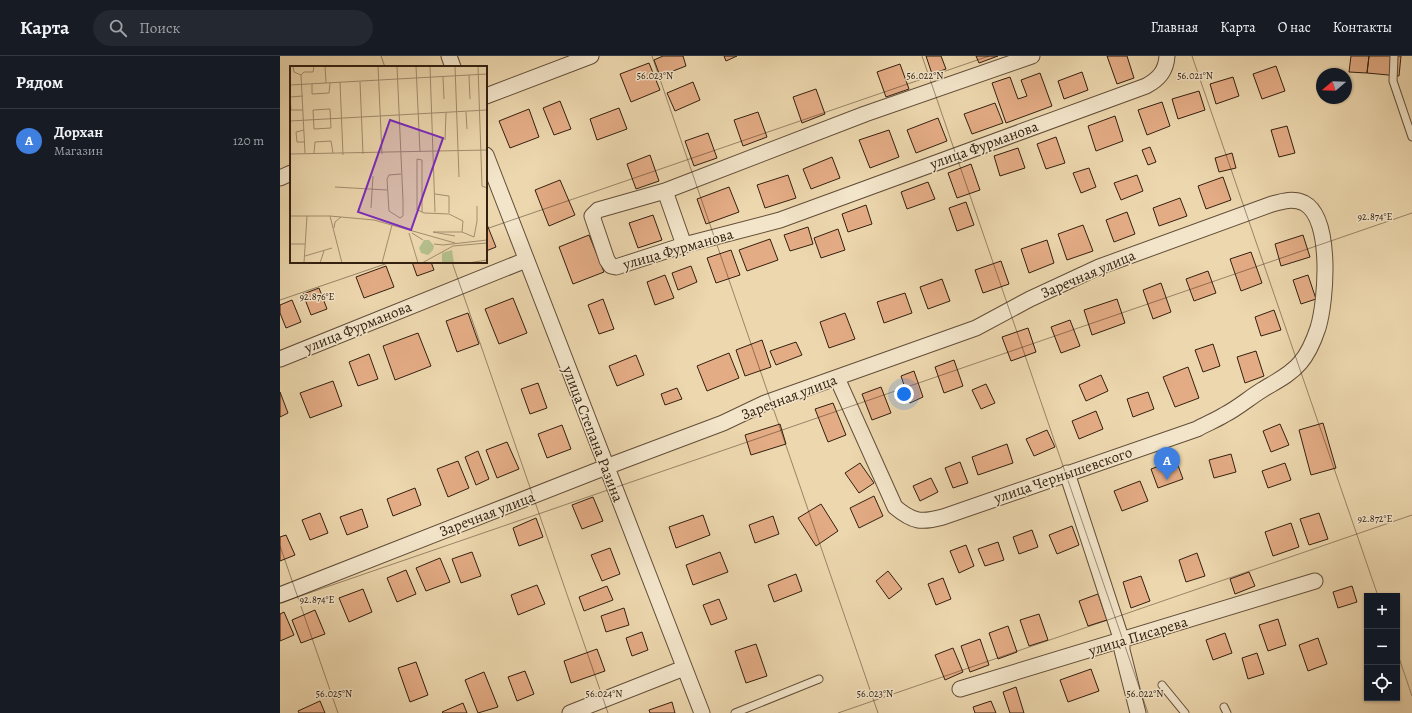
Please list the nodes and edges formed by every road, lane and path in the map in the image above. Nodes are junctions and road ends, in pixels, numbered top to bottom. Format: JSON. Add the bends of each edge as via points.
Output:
{"nodes":[{"id":1,"x":449,"y":56,"type":"edge"},
{"id":2,"x":591,"y":56,"type":"edge"},
{"id":3,"x":1032,"y":56,"type":"edge"},
{"id":4,"x":1167,"y":56,"type":"edge"},
{"id":5,"x":1394,"y":56,"type":"edge"},
{"id":6,"x":453,"y":66,"type":"edge"},
{"id":7,"x":487,"y":96,"type":"edge"},
{"id":8,"x":1412,"y":137,"type":"edge"},
{"id":9,"x":487,"y":158,"type":"edge"},
{"id":10,"x":290,"y":174,"type":"edge"},
{"id":11,"x":280,"y":178,"type":"edge"},
{"id":12,"x":665,"y":191,"type":"junction"},
{"id":13,"x":1296,"y":200,"type":"joint"},
{"id":14,"x":684,"y":245,"type":"junction"},
{"id":15,"x":526,"y":260,"type":"junction"},
{"id":16,"x":280,"y":359,"type":"edge"},
{"id":17,"x":837,"y":378,"type":"junction"},
{"id":18,"x":606,"y":467,"type":"junction"},
{"id":19,"x":1067,"y":473,"type":"junction"},
{"id":20,"x":1315,"y":581,"type":"dead end"},
{"id":21,"x":280,"y":595,"type":"edge"},
{"id":22,"x":1122,"y":641,"type":"junction"},
{"id":23,"x":684,"y":668,"type":"junction"},
{"id":24,"x":819,"y":679,"type":"dead end"},
{"id":25,"x":1162,"y":685,"type":"dead end"},
{"id":26,"x":960,"y":689,"type":"dead end"},
{"id":27,"x":570,"y":713,"type":"edge"},
{"id":28,"x":702,"y":713,"type":"edge"},
{"id":29,"x":735,"y":713,"type":"edge"},
{"id":30,"x":1138,"y":713,"type":"edge"},
{"id":31,"x":1185,"y":713,"type":"edge"}],
"edges":[{"from":1,"to":6,"type":"street"},
{"from":2,"to":7,"type":"street"},
{"from":3,"to":12,"type":"street","name":"улица Фурманова","via":[[865,114]]},
{"from":4,"to":14,"type":"street","name":"улица Фурманова","via":[[1164,70],[1156,81],[1146,86],[780,220]]},
{"from":5,"to":8,"type":"lane","via":[[1393,80]]},
{"from":9,"to":15,"type":"street","name":"улица Степана Разина"},
{"from":10,"to":11,"type":"street"},
{"from":12,"to":14,"type":"street"},
{"from":12,"to":14,"type":"street","name":"улица Фурманова","via":[[594,212],[592,216],[607,260],[611,266],[616,267]]},
{"from":13,"to":17,"type":"street","name":"Заречная улица","via":[[1285,200],[1123,257],[1030,299],[976,328]]},
{"from":13,"to":19,"type":"street","name":"улица Чернышевского","via":[[1306,204],[1315,213],[1320,227],[1325,285],[1318,329],[1307,354],[1299,364],[1224,415],[1197,429]]},
{"from":15,"to":16,"type":"street","name":"улица Фурманова"},
{"from":15,"to":18,"type":"street","name":"улица Степана Разина"},
{"from":17,"to":18,"type":"street","name":"Заречная улица","via":[[764,403],[723,423]]},
{"from":17,"to":19,"type":"street","name":"улица Чернышевского","via":[[895,508],[906,517],[916,521],[930,520]]},
{"from":18,"to":21,"type":"street","name":"Заречная улица"},
{"from":18,"to":23,"type":"street","name":"улица Степана Разина"},
{"from":19,"to":22,"type":"street"},
{"from":20,"to":22,"type":"street","name":"улица Писарева"},
{"from":22,"to":26,"type":"street","name":"улица Писарева"},
{"from":22,"to":30,"type":"street"},
{"from":23,"to":27,"type":"street"},
{"from":23,"to":28,"type":"street","name":"улица Степана Разина"},
{"from":24,"to":29,"type":"lane"},
{"from":25,"to":31,"type":"lane"}]}
